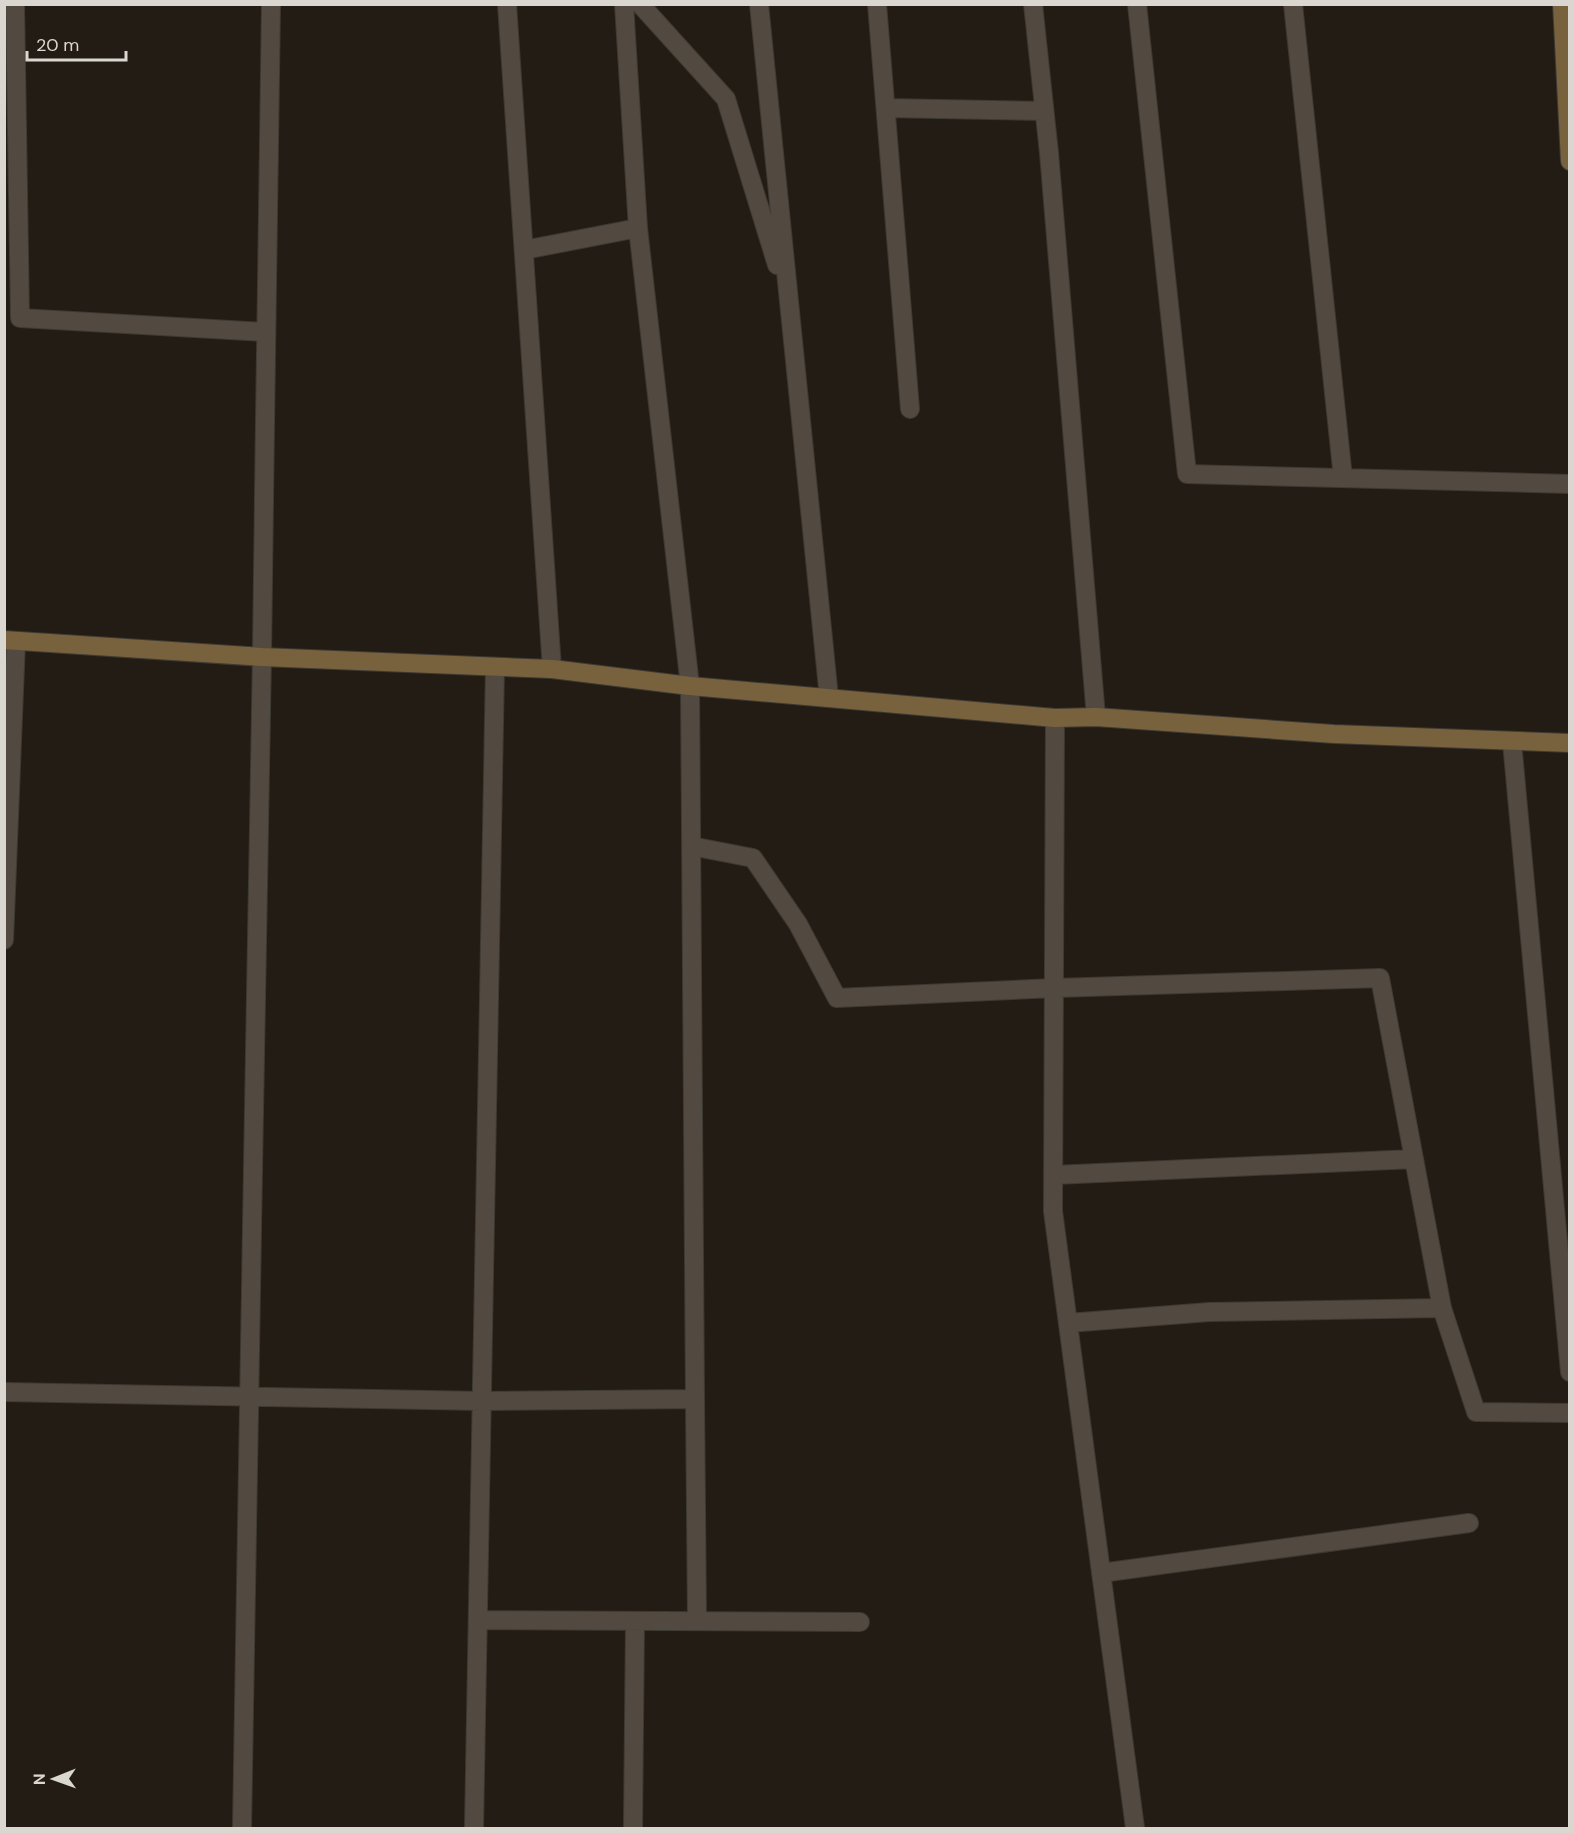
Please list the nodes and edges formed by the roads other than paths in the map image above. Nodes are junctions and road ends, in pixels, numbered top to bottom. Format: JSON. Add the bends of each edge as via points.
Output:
{"nodes":[{"id":1,"x":15,"y":4,"type":"edge"},
{"id":2,"x":271,"y":4,"type":"edge"},
{"id":3,"x":507,"y":4,"type":"edge"},
{"id":4,"x":624,"y":4,"type":"edge"},
{"id":5,"x":640,"y":4,"type":"edge"},
{"id":6,"x":759,"y":4,"type":"edge"},
{"id":7,"x":877,"y":4,"type":"edge"},
{"id":8,"x":1033,"y":4,"type":"edge"},
{"id":9,"x":1137,"y":4,"type":"edge"},
{"id":10,"x":1293,"y":4,"type":"edge"},
{"id":11,"x":1562,"y":4,"type":"edge"},
{"id":12,"x":885,"y":108,"type":"junction"},
{"id":13,"x":1044,"y":111,"type":"junction"},
{"id":14,"x":1569,"y":161,"type":"edge"},
{"id":15,"x":638,"y":228,"type":"junction"},
{"id":16,"x":524,"y":250,"type":"junction"},
{"id":17,"x":789,"y":303,"type":"junction"},
{"id":18,"x":12,"y":318,"type":"edge"},
{"id":19,"x":265,"y":332,"type":"junction"},
{"id":20,"x":910,"y":409,"type":"dead end"},
{"id":21,"x":1342,"y":478,"type":"junction"},
{"id":22,"x":1569,"y":484,"type":"edge"},
{"id":23,"x":10,"y":641,"type":"edge"},
{"id":24,"x":262,"y":657,"type":"junction"},
{"id":25,"x":495,"y":667,"type":"junction"},
{"id":26,"x":552,"y":669,"type":"junction"},
{"id":27,"x":690,"y":686,"type":"junction"},
{"id":28,"x":829,"y":698,"type":"junction"},
{"id":29,"x":1096,"y":717,"type":"junction"},
{"id":30,"x":1055,"y":718,"type":"junction"},
{"id":31,"x":1512,"y":742,"type":"junction"},
{"id":32,"x":1569,"y":743,"type":"edge"},
{"id":33,"x":691,"y":846,"type":"junction"},
{"id":34,"x":4,"y":940,"type":"edge"},
{"id":35,"x":1055,"y":988,"type":"junction"},
{"id":36,"x":1414,"y":1159,"type":"junction"},
{"id":37,"x":1054,"y":1175,"type":"junction"},
{"id":38,"x":1442,"y":1308,"type":"junction"},
{"id":39,"x":1068,"y":1323,"type":"junction"},
{"id":40,"x":1569,"y":1372,"type":"edge"},
{"id":41,"x":4,"y":1392,"type":"edge"},
{"id":42,"x":247,"y":1396,"type":"junction"},
{"id":43,"x":695,"y":1399,"type":"junction"},
{"id":44,"x":482,"y":1401,"type":"junction"},
{"id":45,"x":1569,"y":1413,"type":"edge"},
{"id":46,"x":1469,"y":1523,"type":"dead end"},
{"id":47,"x":1101,"y":1573,"type":"junction"},
{"id":48,"x":478,"y":1620,"type":"junction"},
{"id":49,"x":635,"y":1621,"type":"junction"},
{"id":50,"x":697,"y":1621,"type":"junction"},
{"id":51,"x":860,"y":1622,"type":"dead end"},
{"id":52,"x":242,"y":1828,"type":"edge"},
{"id":53,"x":474,"y":1828,"type":"edge"},
{"id":54,"x":633,"y":1828,"type":"edge"},
{"id":55,"x":1135,"y":1828,"type":"edge"}],
"edges":[{"from":1,"to":18,"type":"street"},
{"from":2,"to":19,"type":"street"},
{"from":3,"to":16,"type":"street"},
{"from":4,"to":15,"type":"street"},
{"from":5,"to":17,"type":"street","via":[[726,99]]},
{"from":6,"to":17,"type":"street"},
{"from":7,"to":12,"type":"street"},
{"from":8,"to":13,"type":"street"},
{"from":9,"to":21,"type":"street","via":[[1187,474]]},
{"from":10,"to":21,"type":"street"},
{"from":11,"to":14,"type":"main road"},
{"from":12,"to":13,"type":"street"},
{"from":12,"to":20,"type":"street"},
{"from":13,"to":29,"type":"street"},
{"from":15,"to":16,"type":"street"},
{"from":15,"to":27,"type":"street"},
{"from":16,"to":26,"type":"street"},
{"from":17,"to":28,"type":"street"},
{"from":18,"to":19,"type":"street"},
{"from":19,"to":24,"type":"street"},
{"from":21,"to":22,"type":"street"},
{"from":23,"to":24,"type":"main road"},
{"from":23,"to":34,"type":"street"},
{"from":24,"to":25,"type":"main road"},
{"from":24,"to":42,"type":"street"},
{"from":25,"to":26,"type":"main road"},
{"from":25,"to":44,"type":"street"},
{"from":26,"to":27,"type":"main road"},
{"from":27,"to":28,"type":"main road"},
{"from":27,"to":33,"type":"street"},
{"from":28,"to":30,"type":"main road"},
{"from":29,"to":30,"type":"main road"},
{"from":29,"to":31,"type":"main road"},
{"from":30,"to":35,"type":"street"},
{"from":31,"to":32,"type":"main road"},
{"from":31,"to":40,"type":"street"},
{"from":33,"to":35,"type":"street","via":[[753,858],[798,924],[837,998]]},
{"from":33,"to":43,"type":"street"},
{"from":35,"to":36,"type":"street","via":[[1380,978]]},
{"from":35,"to":37,"type":"street"},
{"from":36,"to":37,"type":"street"},
{"from":36,"to":38,"type":"street"},
{"from":37,"to":39,"type":"street","via":[[1053,1211]]},
{"from":38,"to":39,"type":"street","via":[[1209,1312]]},
{"from":38,"to":45,"type":"street","via":[[1476,1412]]},
{"from":39,"to":47,"type":"street"},
{"from":41,"to":42,"type":"street"},
{"from":42,"to":44,"type":"street"},
{"from":42,"to":52,"type":"street"},
{"from":43,"to":44,"type":"street"},
{"from":43,"to":50,"type":"street"},
{"from":44,"to":48,"type":"street"},
{"from":46,"to":47,"type":"street"},
{"from":47,"to":55,"type":"street"},
{"from":48,"to":49,"type":"street"},
{"from":48,"to":53,"type":"street"},
{"from":49,"to":50,"type":"street"},
{"from":49,"to":54,"type":"street"},
{"from":50,"to":51,"type":"street"}]}
